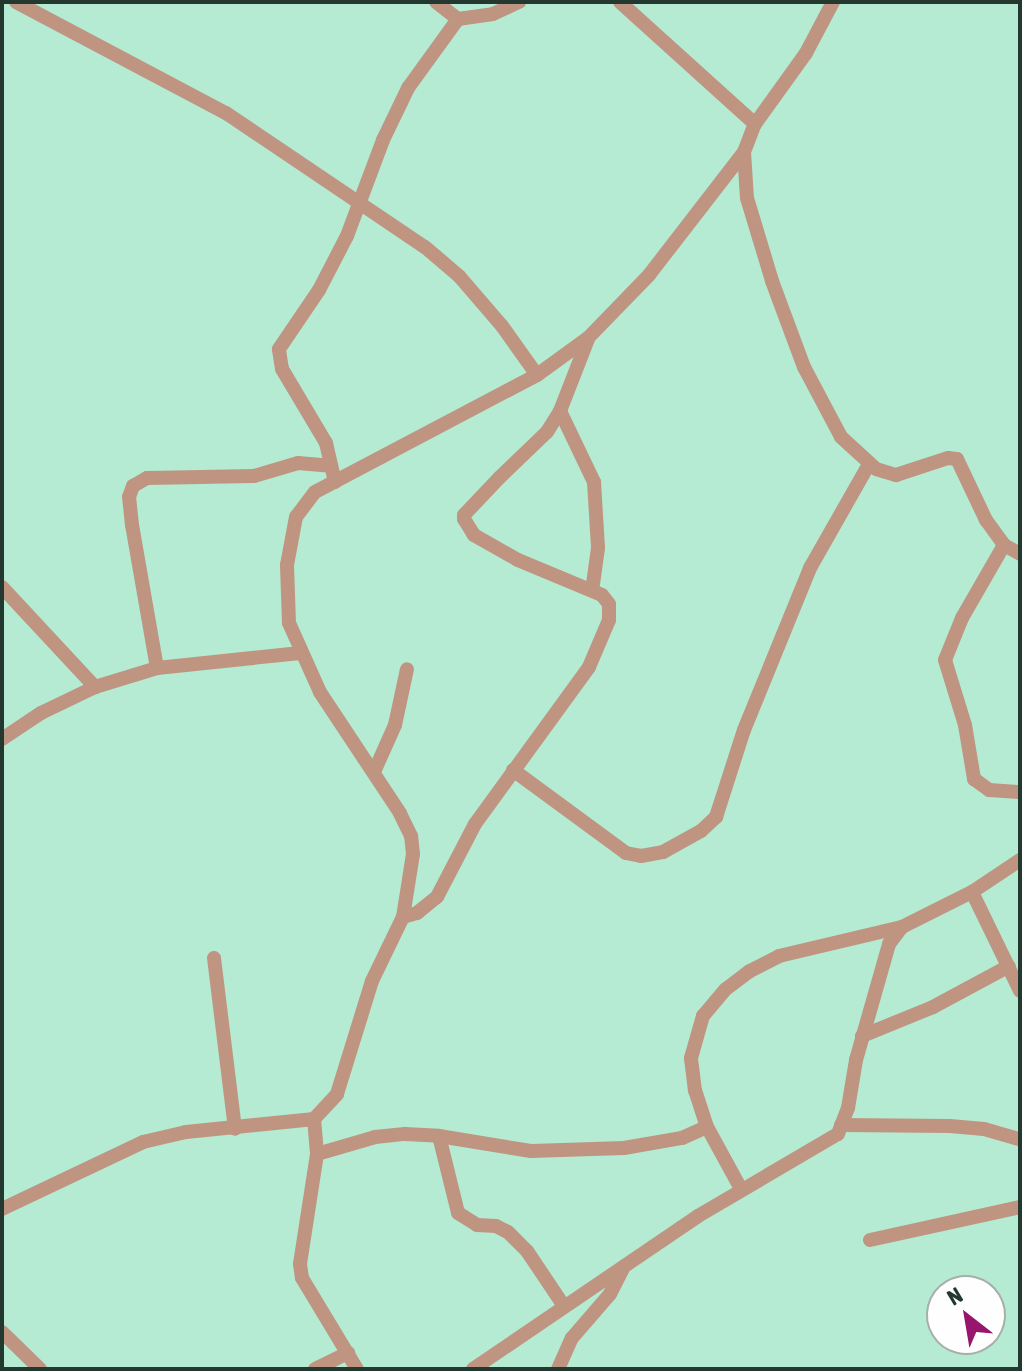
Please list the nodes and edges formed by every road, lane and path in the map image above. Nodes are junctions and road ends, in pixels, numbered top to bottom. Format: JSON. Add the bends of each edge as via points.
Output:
{"nodes":[{"id":1,"x":16,"y":2,"type":"edge"},
{"id":2,"x":436,"y":2,"type":"edge"},
{"id":3,"x":519,"y":2,"type":"edge"},
{"id":4,"x":620,"y":2,"type":"edge"},
{"id":5,"x":833,"y":2,"type":"edge"},
{"id":6,"x":458,"y":19,"type":"junction"},
{"id":7,"x":755,"y":124,"type":"junction"},
{"id":8,"x":744,"y":152,"type":"junction"},
{"id":9,"x":360,"y":201,"type":"junction"},
{"id":10,"x":588,"y":338,"type":"junction"},
{"id":11,"x":537,"y":375,"type":"junction"},
{"id":12,"x":560,"y":411,"type":"junction"},
{"id":13,"x":869,"y":464,"type":"junction"},
{"id":14,"x":330,"y":466,"type":"junction"},
{"id":15,"x":335,"y":482,"type":"junction"},
{"id":16,"x":1004,"y":545,"type":"junction"},
{"id":17,"x":1020,"y":554,"type":"edge"},
{"id":18,"x":2,"y":587,"type":"edge"},
{"id":19,"x":592,"y":591,"type":"junction"},
{"id":20,"x":300,"y":653,"type":"junction"},
{"id":21,"x":157,"y":668,"type":"junction"},
{"id":22,"x":407,"y":669,"type":"dead end"},
{"id":23,"x":95,"y":687,"type":"junction"},
{"id":24,"x":2,"y":739,"type":"edge"},
{"id":25,"x":513,"y":770,"type":"junction"},
{"id":26,"x":374,"y":772,"type":"junction"},
{"id":27,"x":1020,"y":792,"type":"edge"},
{"id":28,"x":1020,"y":860,"type":"edge"},
{"id":29,"x":972,"y":892,"type":"junction"},
{"id":30,"x":403,"y":917,"type":"junction"},
{"id":31,"x":902,"y":927,"type":"junction"},
{"id":32,"x":214,"y":958,"type":"dead end"},
{"id":33,"x":1009,"y":966,"type":"junction"},
{"id":34,"x":1020,"y":991,"type":"edge"},
{"id":35,"x":862,"y":1036,"type":"junction"},
{"id":36,"x":314,"y":1119,"type":"junction"},
{"id":37,"x":841,"y":1125,"type":"junction"},
{"id":38,"x":707,"y":1127,"type":"junction"},
{"id":39,"x":235,"y":1129,"type":"junction"},
{"id":40,"x":439,"y":1136,"type":"junction"},
{"id":41,"x":1020,"y":1139,"type":"edge"},
{"id":42,"x":317,"y":1154,"type":"junction"},
{"id":43,"x":741,"y":1189,"type":"junction"},
{"id":44,"x":1020,"y":1207,"type":"edge"},
{"id":45,"x":2,"y":1209,"type":"edge"},
{"id":46,"x":870,"y":1240,"type":"dead end"},
{"id":47,"x":624,"y":1266,"type":"junction"},
{"id":48,"x":564,"y":1306,"type":"junction"},
{"id":49,"x":2,"y":1332,"type":"edge"},
{"id":50,"x":348,"y":1353,"type":"junction"},
{"id":51,"x":40,"y":1369,"type":"edge"},
{"id":52,"x":315,"y":1369,"type":"edge"},
{"id":53,"x":357,"y":1369,"type":"edge"},
{"id":54,"x":473,"y":1369,"type":"edge"},
{"id":55,"x":558,"y":1369,"type":"edge"}],
"edges":[{"from":1,"to":9,"type":"street","via":[[226,113]]},
{"from":2,"to":6,"type":"street"},
{"from":3,"to":6,"type":"street","via":[[493,14]]},
{"from":4,"to":7,"type":"street"},
{"from":5,"to":7,"type":"street","via":[[806,53]]},
{"from":6,"to":9,"type":"street","via":[[408,88]]},
{"from":7,"to":8,"type":"street"},
{"from":8,"to":10,"type":"street","via":[[649,275]]},
{"from":8,"to":13,"type":"street","via":[[747,198],[804,367],[841,437]]},
{"from":9,"to":11,"type":"street","via":[[459,276]]},
{"from":9,"to":14,"type":"street","via":[[319,290],[279,349],[282,369],[326,443]]},
{"from":10,"to":11,"type":"street"},
{"from":10,"to":12,"type":"street"},
{"from":11,"to":15,"type":"street"},
{"from":12,"to":19,"type":"street","via":[[594,482],[598,548]]},
{"from":12,"to":19,"type":"street","via":[[547,432],[464,519],[467,529],[482,540]]},
{"from":13,"to":16,"type":"street","via":[[896,475],[957,459]]},
{"from":13,"to":25,"type":"street","via":[[810,568],[744,730],[716,817],[701,831],[663,852],[626,853]]},
{"from":14,"to":15,"type":"street"},
{"from":14,"to":21,"type":"street","via":[[298,463],[254,476],[147,478],[133,486],[132,525]]},
{"from":15,"to":20,"type":"street","via":[[301,507],[291,535],[287,602]]},
{"from":16,"to":17,"type":"street"},
{"from":16,"to":27,"type":"street","via":[[962,618],[945,660],[965,725],[974,779],[989,790]]},
{"from":18,"to":23,"type":"street"},
{"from":19,"to":25,"type":"street","via":[[609,604],[599,648]]},
{"from":20,"to":21,"type":"street"},
{"from":20,"to":26,"type":"street"},
{"from":21,"to":23,"type":"street"},
{"from":22,"to":26,"type":"street","via":[[395,725]]},
{"from":23,"to":24,"type":"street"},
{"from":25,"to":30,"type":"street","via":[[475,824],[437,897]]},
{"from":26,"to":30,"type":"street","via":[[411,836]]},
{"from":28,"to":29,"type":"street"},
{"from":29,"to":31,"type":"street"},
{"from":29,"to":33,"type":"street"},
{"from":30,"to":36,"type":"street","via":[[372,981],[337,1094]]},
{"from":31,"to":35,"type":"street","via":[[889,944]]},
{"from":31,"to":38,"type":"street","via":[[779,956],[726,989],[703,1016],[691,1058]]},
{"from":32,"to":39,"type":"street"},
{"from":33,"to":34,"type":"street"},
{"from":33,"to":35,"type":"street","via":[[933,1007]]},
{"from":35,"to":37,"type":"street"},
{"from":36,"to":39,"type":"street"},
{"from":36,"to":42,"type":"street"},
{"from":37,"to":41,"type":"street","via":[[950,1126]]},
{"from":37,"to":43,"type":"street","via":[[838,1134]]},
{"from":38,"to":40,"type":"street","via":[[682,1138],[564,1152]]},
{"from":38,"to":43,"type":"street"},
{"from":39,"to":45,"type":"street","via":[[143,1142]]},
{"from":40,"to":42,"type":"street","via":[[375,1137]]},
{"from":40,"to":48,"type":"street","via":[[458,1213],[477,1225],[508,1232]]},
{"from":42,"to":50,"type":"street","via":[[302,1278]]},
{"from":43,"to":47,"type":"street"},
{"from":44,"to":46,"type":"street"},
{"from":47,"to":48,"type":"street"},
{"from":47,"to":55,"type":"street","via":[[610,1294],[578,1327]]},
{"from":48,"to":54,"type":"street"},
{"from":49,"to":51,"type":"street"},
{"from":50,"to":52,"type":"street"},
{"from":50,"to":53,"type":"street"}]}
